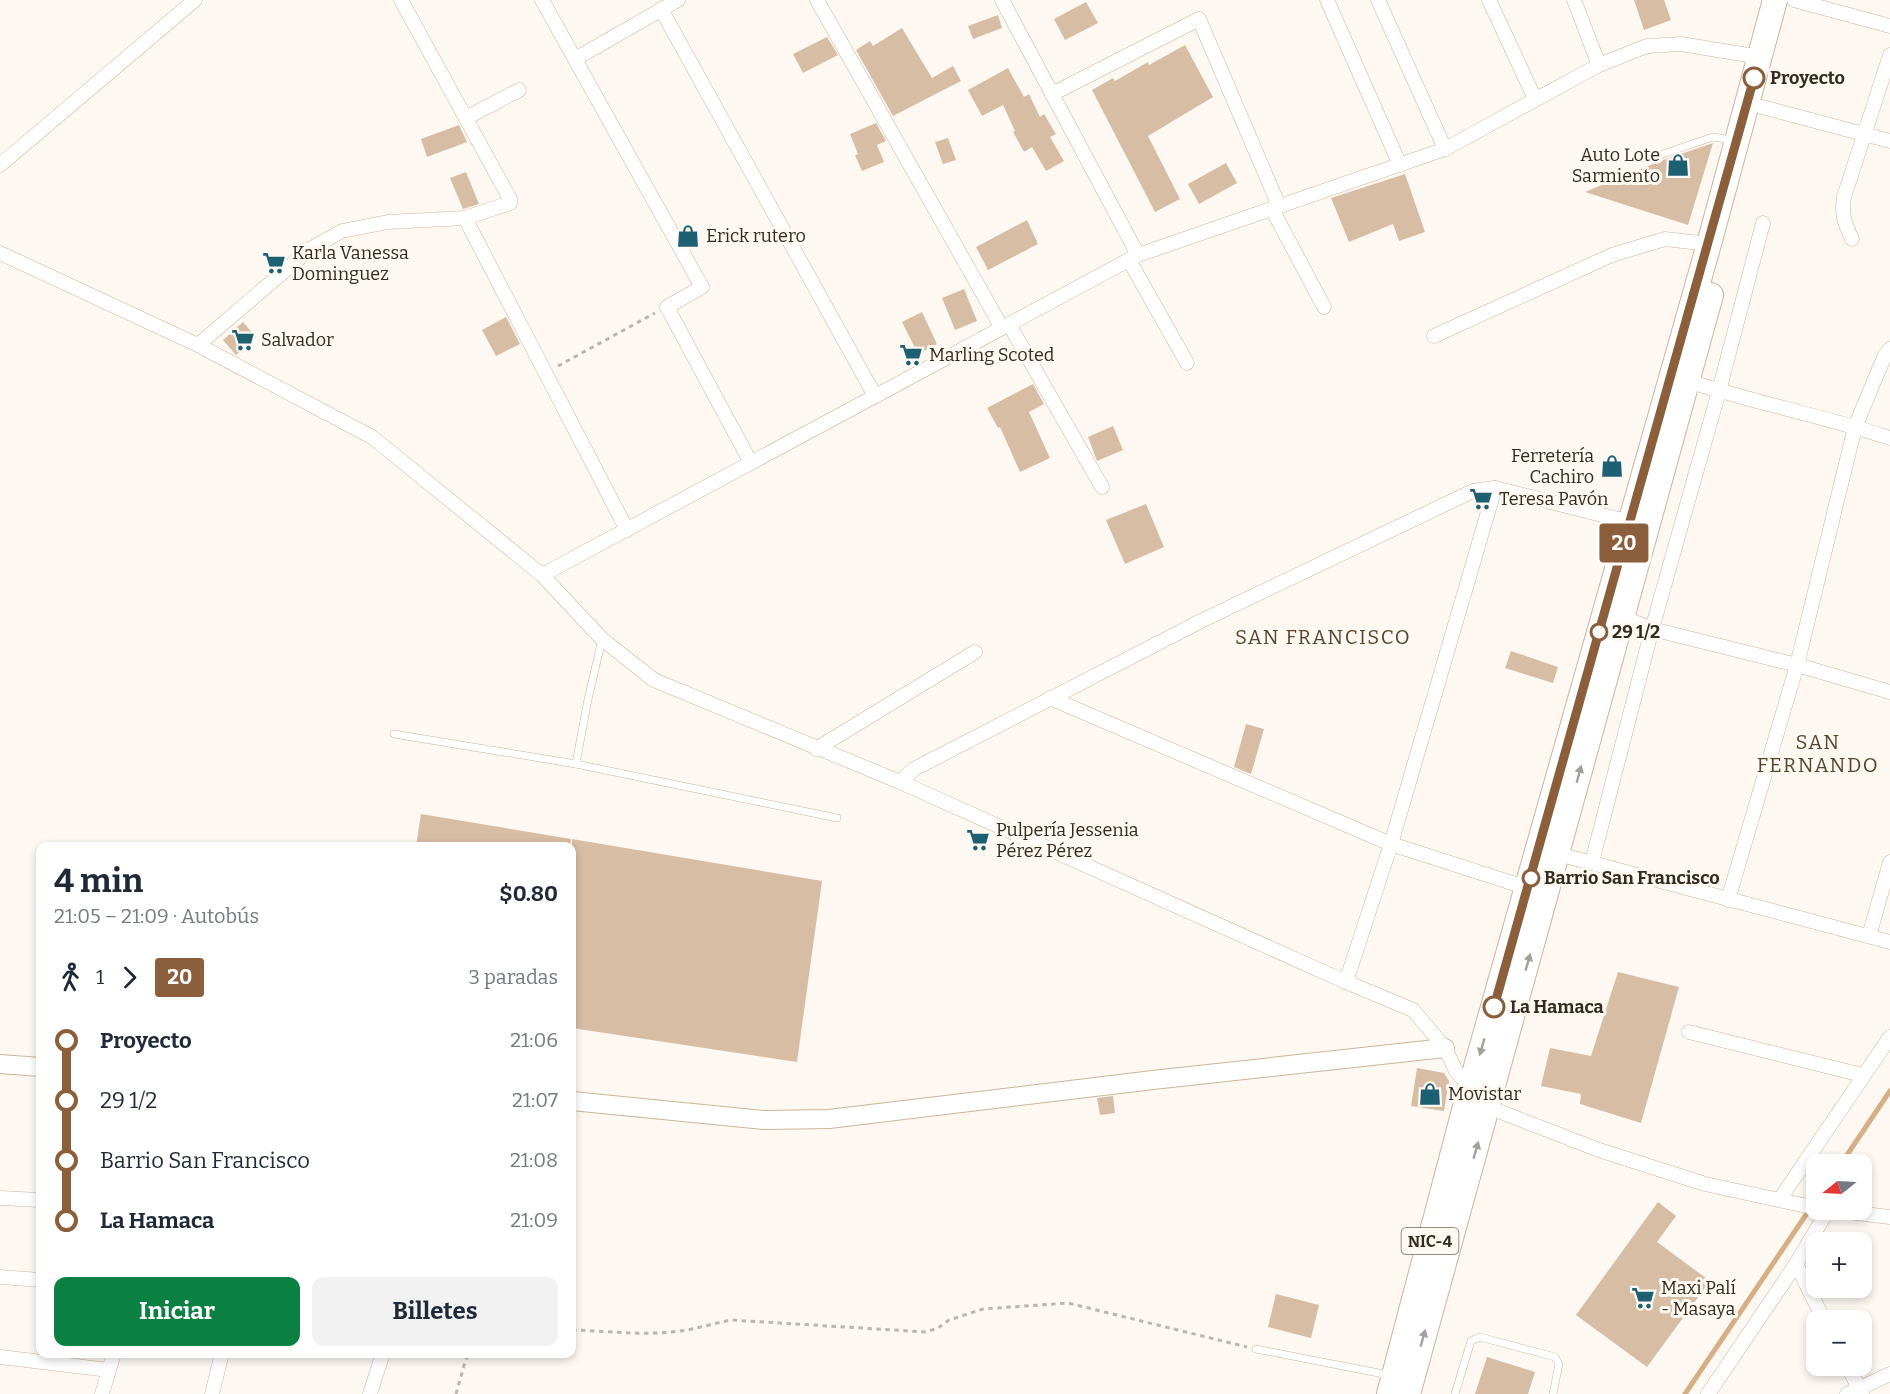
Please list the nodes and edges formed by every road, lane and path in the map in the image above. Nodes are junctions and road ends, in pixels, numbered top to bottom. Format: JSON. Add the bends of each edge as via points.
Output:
{"nodes":[{"id":1,"x":195,"y":0,"type":"edge"},
{"id":2,"x":401,"y":0,"type":"edge"},
{"id":3,"x":542,"y":0,"type":"edge"},
{"id":4,"x":678,"y":0,"type":"edge"},
{"id":5,"x":817,"y":0,"type":"edge"},
{"id":6,"x":1002,"y":0,"type":"edge"},
{"id":7,"x":1328,"y":0,"type":"edge"},
{"id":8,"x":1378,"y":0,"type":"edge"},
{"id":9,"x":1489,"y":0,"type":"edge"},
{"id":10,"x":1574,"y":0,"type":"edge"},
{"id":11,"x":1775,"y":0,"type":"edge"},
{"id":12,"x":1793,"y":0,"type":"edge"},
{"id":13,"x":661,"y":9,"type":"junction"},
{"id":14,"x":1890,"y":26,"type":"edge"},
{"id":15,"x":1890,"y":55,"type":"edge"},
{"id":16,"x":1760,"y":57,"type":"junction"},
{"id":17,"x":575,"y":59,"type":"junction"},
{"id":18,"x":1599,"y":65,"type":"junction"},
{"id":19,"x":519,"y":90,"type":"dead end"},
{"id":20,"x":1052,"y":94,"type":"junction"},
{"id":21,"x":1535,"y":99,"type":"junction"},
{"id":22,"x":1762,"y":107,"type":"junction"},
{"id":23,"x":466,"y":118,"type":"junction"},
{"id":24,"x":1866,"y":134,"type":"junction"},
{"id":25,"x":1737,"y":140,"type":"junction"},
{"id":26,"x":1890,"y":141,"type":"edge"},
{"id":27,"x":1445,"y":149,"type":"junction"},
{"id":28,"x":1660,"y":155,"type":"dead end"},
{"id":29,"x":0,"y":165,"type":"edge"},
{"id":30,"x":1400,"y":165,"type":"junction"},
{"id":31,"x":1276,"y":208,"type":"junction"},
{"id":32,"x":465,"y":218,"type":"junction"},
{"id":33,"x":1763,"y":223,"type":"dead end"},
{"id":34,"x":1852,"y":239,"type":"dead end"},
{"id":35,"x":1709,"y":244,"type":"junction"},
{"id":36,"x":0,"y":253,"type":"edge"},
{"id":37,"x":1134,"y":257,"type":"junction"},
{"id":38,"x":1324,"y":306,"type":"dead end"},
{"id":39,"x":667,"y":307,"type":"junction"},
{"id":40,"x":1006,"y":326,"type":"junction"},
{"id":41,"x":1434,"y":336,"type":"dead end"},
{"id":42,"x":198,"y":345,"type":"junction"},
{"id":43,"x":1890,"y":349,"type":"edge"},
{"id":44,"x":1187,"y":363,"type":"dead end"},
{"id":45,"x":546,"y":373,"type":"junction"},
{"id":46,"x":1688,"y":381,"type":"junction"},
{"id":47,"x":1719,"y":391,"type":"junction"},
{"id":48,"x":875,"y":396,"type":"junction"},
{"id":49,"x":1855,"y":427,"type":"junction"},
{"id":50,"x":1890,"y":438,"type":"edge"},
{"id":51,"x":751,"y":463,"type":"junction"},
{"id":52,"x":1102,"y":487,"type":"dead end"},
{"id":53,"x":1495,"y":488,"type":"junction"},
{"id":54,"x":1630,"y":522,"type":"junction"},
{"id":55,"x":627,"y":530,"type":"junction"},
{"id":56,"x":542,"y":575,"type":"junction"},
{"id":57,"x":1622,"y":617,"type":"junction"},
{"id":58,"x":1652,"y":629,"type":"junction"},
{"id":59,"x":602,"y":639,"type":"junction"},
{"id":60,"x":975,"y":652,"type":"dead end"},
{"id":61,"x":1797,"y":665,"type":"junction"},
{"id":62,"x":1890,"y":692,"type":"edge"},
{"id":63,"x":1050,"y":698,"type":"junction"},
{"id":64,"x":394,"y":734,"type":"dead end"},
{"id":65,"x":816,"y":749,"type":"junction"},
{"id":66,"x":576,"y":764,"type":"junction"},
{"id":67,"x":900,"y":782,"type":"junction"},
{"id":68,"x":837,"y":818,"type":"dead end"},
{"id":69,"x":1391,"y":844,"type":"junction"},
{"id":70,"x":1558,"y":854,"type":"junction"},
{"id":71,"x":1592,"y":862,"type":"junction"},
{"id":72,"x":1890,"y":862,"type":"edge"},
{"id":73,"x":1528,"y":888,"type":"junction"},
{"id":74,"x":1728,"y":900,"type":"junction"},
{"id":75,"x":1869,"y":936,"type":"junction"},
{"id":76,"x":1890,"y":942,"type":"edge"},
{"id":77,"x":1346,"y":982,"type":"junction"},
{"id":78,"x":1689,"y":1032,"type":"dead end"},
{"id":79,"x":1890,"y":1037,"type":"edge"},
{"id":80,"x":1445,"y":1048,"type":"junction"},
{"id":81,"x":0,"y":1064,"type":"edge"},
{"id":82,"x":36,"y":1067,"type":"edge"},
{"id":83,"x":1862,"y":1075,"type":"junction"},
{"id":84,"x":1470,"y":1088,"type":"junction"},
{"id":85,"x":576,"y":1101,"type":"edge"},
{"id":86,"x":1488,"y":1107,"type":"junction"},
{"id":87,"x":0,"y":1198,"type":"edge"},
{"id":88,"x":1780,"y":1199,"type":"junction"},
{"id":89,"x":36,"y":1200,"type":"edge"},
{"id":90,"x":1806,"y":1207,"type":"edge"},
{"id":91,"x":1872,"y":1215,"type":"edge"},
{"id":92,"x":1890,"y":1217,"type":"edge"},
{"id":93,"x":1817,"y":1220,"type":"edge"},
{"id":94,"x":1796,"y":1264,"type":"junction"},
{"id":95,"x":0,"y":1277,"type":"edge"},
{"id":96,"x":36,"y":1280,"type":"edge"},
{"id":97,"x":1819,"y":1310,"type":"edge"},
{"id":98,"x":576,"y":1330,"type":"edge"},
{"id":99,"x":1256,"y":1349,"type":"joint"},
{"id":100,"x":0,"y":1358,"type":"edge"},
{"id":101,"x":113,"y":1358,"type":"edge"},
{"id":102,"x":221,"y":1358,"type":"edge"},
{"id":103,"x":381,"y":1358,"type":"edge"},
{"id":104,"x":467,"y":1358,"type":"edge"},
{"id":105,"x":109,"y":1370,"type":"junction"},
{"id":106,"x":1890,"y":1374,"type":"edge"},
{"id":107,"x":1851,"y":1376,"type":"edge"},
{"id":108,"x":1397,"y":1388,"type":"edge"},
{"id":109,"x":1856,"y":1392,"type":"edge"},
{"id":110,"x":102,"y":1394,"type":"edge"},
{"id":111,"x":212,"y":1394,"type":"edge"},
{"id":112,"x":370,"y":1394,"type":"edge"},
{"id":113,"x":456,"y":1394,"type":"edge"},
{"id":114,"x":1455,"y":1394,"type":"edge"},
{"id":115,"x":1552,"y":1394,"type":"edge"},
{"id":116,"x":1708,"y":1394,"type":"edge"}],
"edges":[{"from":1,"to":29,"type":"street"},
{"from":2,"to":23,"type":"street"},
{"from":3,"to":17,"type":"street"},
{"from":4,"to":13,"type":"street"},
{"from":5,"to":40,"type":"street"},
{"from":6,"to":20,"type":"street"},
{"from":7,"to":30,"type":"street"},
{"from":8,"to":27,"type":"street"},
{"from":9,"to":21,"type":"street"},
{"from":10,"to":18,"type":"street"},
{"from":11,"to":16,"type":"highway","number":"NIC-4"},
{"from":12,"to":14,"type":"street"},
{"from":12,"to":22,"type":"highway","number":"NIC-4"},
{"from":13,"to":17,"type":"street"},
{"from":13,"to":48,"type":"street"},
{"from":15,"to":24,"type":"street"},
{"from":16,"to":18,"type":"street","via":[[1681,44],[1647,46]]},
{"from":16,"to":25,"type":"highway","number":"NIC-4"},
{"from":17,"to":39,"type":"street","via":[[702,287]]},
{"from":18,"to":21,"type":"street"},
{"from":19,"to":23,"type":"street"},
{"from":20,"to":31,"type":"street","via":[[1198,19]]},
{"from":20,"to":37,"type":"street"},
{"from":21,"to":27,"type":"street"},
{"from":22,"to":24,"type":"street"},
{"from":22,"to":46,"type":"highway","number":"NIC-4"},
{"from":23,"to":32,"type":"street","via":[[510,203]]},
{"from":24,"to":26,"type":"street"},
{"from":24,"to":34,"type":"street","via":[[1842,211]]},
{"from":25,"to":28,"type":"lane","via":[[1713,137]]},
{"from":25,"to":35,"type":"highway","number":"NIC-4"},
{"from":27,"to":30,"type":"street"},
{"from":30,"to":31,"type":"street"},
{"from":31,"to":37,"type":"street"},
{"from":31,"to":38,"type":"street"},
{"from":32,"to":42,"type":"street","via":[[388,222],[342,231],[310,249]]},
{"from":32,"to":45,"type":"street"},
{"from":33,"to":47,"type":"street"},
{"from":35,"to":41,"type":"street","via":[[1665,239],[1612,255]]},
{"from":35,"to":54,"type":"highway","number":"NIC-4"},
{"from":36,"to":42,"type":"street"},
{"from":37,"to":40,"type":"street"},
{"from":37,"to":44,"type":"street"},
{"from":39,"to":45,"type":"path"},
{"from":39,"to":51,"type":"street"},
{"from":40,"to":48,"type":"street"},
{"from":40,"to":52,"type":"street"},
{"from":42,"to":56,"type":"street","via":[[372,436]]},
{"from":43,"to":49,"type":"street"},
{"from":45,"to":55,"type":"street"},
{"from":46,"to":47,"type":"street"},
{"from":46,"to":57,"type":"highway","number":"NIC-4"},
{"from":47,"to":49,"type":"street"},
{"from":47,"to":58,"type":"street"},
{"from":48,"to":51,"type":"street"},
{"from":49,"to":50,"type":"street"},
{"from":49,"to":61,"type":"street"},
{"from":51,"to":55,"type":"street"},
{"from":53,"to":54,"type":"street"},
{"from":53,"to":63,"type":"street","via":[[1473,491]]},
{"from":53,"to":69,"type":"street"},
{"from":54,"to":73,"type":"highway","number":"NIC-4"},
{"from":55,"to":56,"type":"street"},
{"from":56,"to":59,"type":"street"},
{"from":57,"to":58,"type":"street"},
{"from":70,"to":57,"type":"highway","number":"NIC-4","one_way":true},
{"from":58,"to":61,"type":"street"},
{"from":58,"to":71,"type":"street"},
{"from":59,"to":65,"type":"street","via":[[654,680]]},
{"from":59,"to":66,"type":"lane"},
{"from":60,"to":65,"type":"street"},
{"from":61,"to":62,"type":"street"},
{"from":61,"to":74,"type":"street"},
{"from":63,"to":67,"type":"street","via":[[914,769]]},
{"from":63,"to":69,"type":"street"},
{"from":64,"to":66,"type":"lane"},
{"from":65,"to":67,"type":"street"},
{"from":66,"to":68,"type":"lane"},
{"from":67,"to":77,"type":"street"},
{"from":69,"to":73,"type":"street"},
{"from":69,"to":77,"type":"street"},
{"from":70,"to":71,"type":"street"},
{"from":86,"to":70,"type":"highway","number":"NIC-4","one_way":true},
{"from":71,"to":74,"type":"street"},
{"from":72,"to":75,"type":"street"},
{"from":73,"to":84,"type":"highway","number":"NIC-4","one_way":true},
{"from":74,"to":75,"type":"street"},
{"from":75,"to":76,"type":"street"},
{"from":77,"to":80,"type":"street","via":[[1413,1010]]},
{"from":78,"to":83,"type":"street"},
{"from":79,"to":83,"type":"street"},
{"from":80,"to":84,"type":"street"},
{"from":80,"to":85,"type":"street","via":[[829,1119],[764,1120]]},
{"from":81,"to":82,"type":"street"},
{"from":83,"to":88,"type":"street"},
{"from":84,"to":86,"type":"street"},
{"from":84,"to":108,"type":"highway","number":"NIC-4"},
{"from":86,"to":88,"type":"street","via":[[1599,1150],[1705,1184]]},
{"from":108,"to":86,"type":"highway","number":"NIC-4","one_way":true},
{"from":87,"to":89,"type":"street"},
{"from":88,"to":90,"type":"street"},
{"from":91,"to":92,"type":"street"},
{"from":93,"to":94,"type":"street"},
{"from":94,"to":97,"type":"street"},
{"from":94,"to":116,"type":"street"},
{"from":95,"to":96,"type":"street"},
{"from":98,"to":99,"type":"path","via":[[652,1334],[731,1320],[926,1332],[983,1309],[1068,1303]]},
{"from":99,"to":108,"type":"lane"},
{"from":100,"to":105,"type":"street"},
{"from":101,"to":105,"type":"street"},
{"from":102,"to":111,"type":"street"},
{"from":103,"to":112,"type":"street"},
{"from":104,"to":113,"type":"path"},
{"from":105,"to":110,"type":"street"},
{"from":106,"to":109,"type":"street"},
{"from":107,"to":109,"type":"street"},
{"from":114,"to":115,"type":"lane","via":[[1471,1341],[1480,1337],[1555,1357],[1559,1365]]}]}
